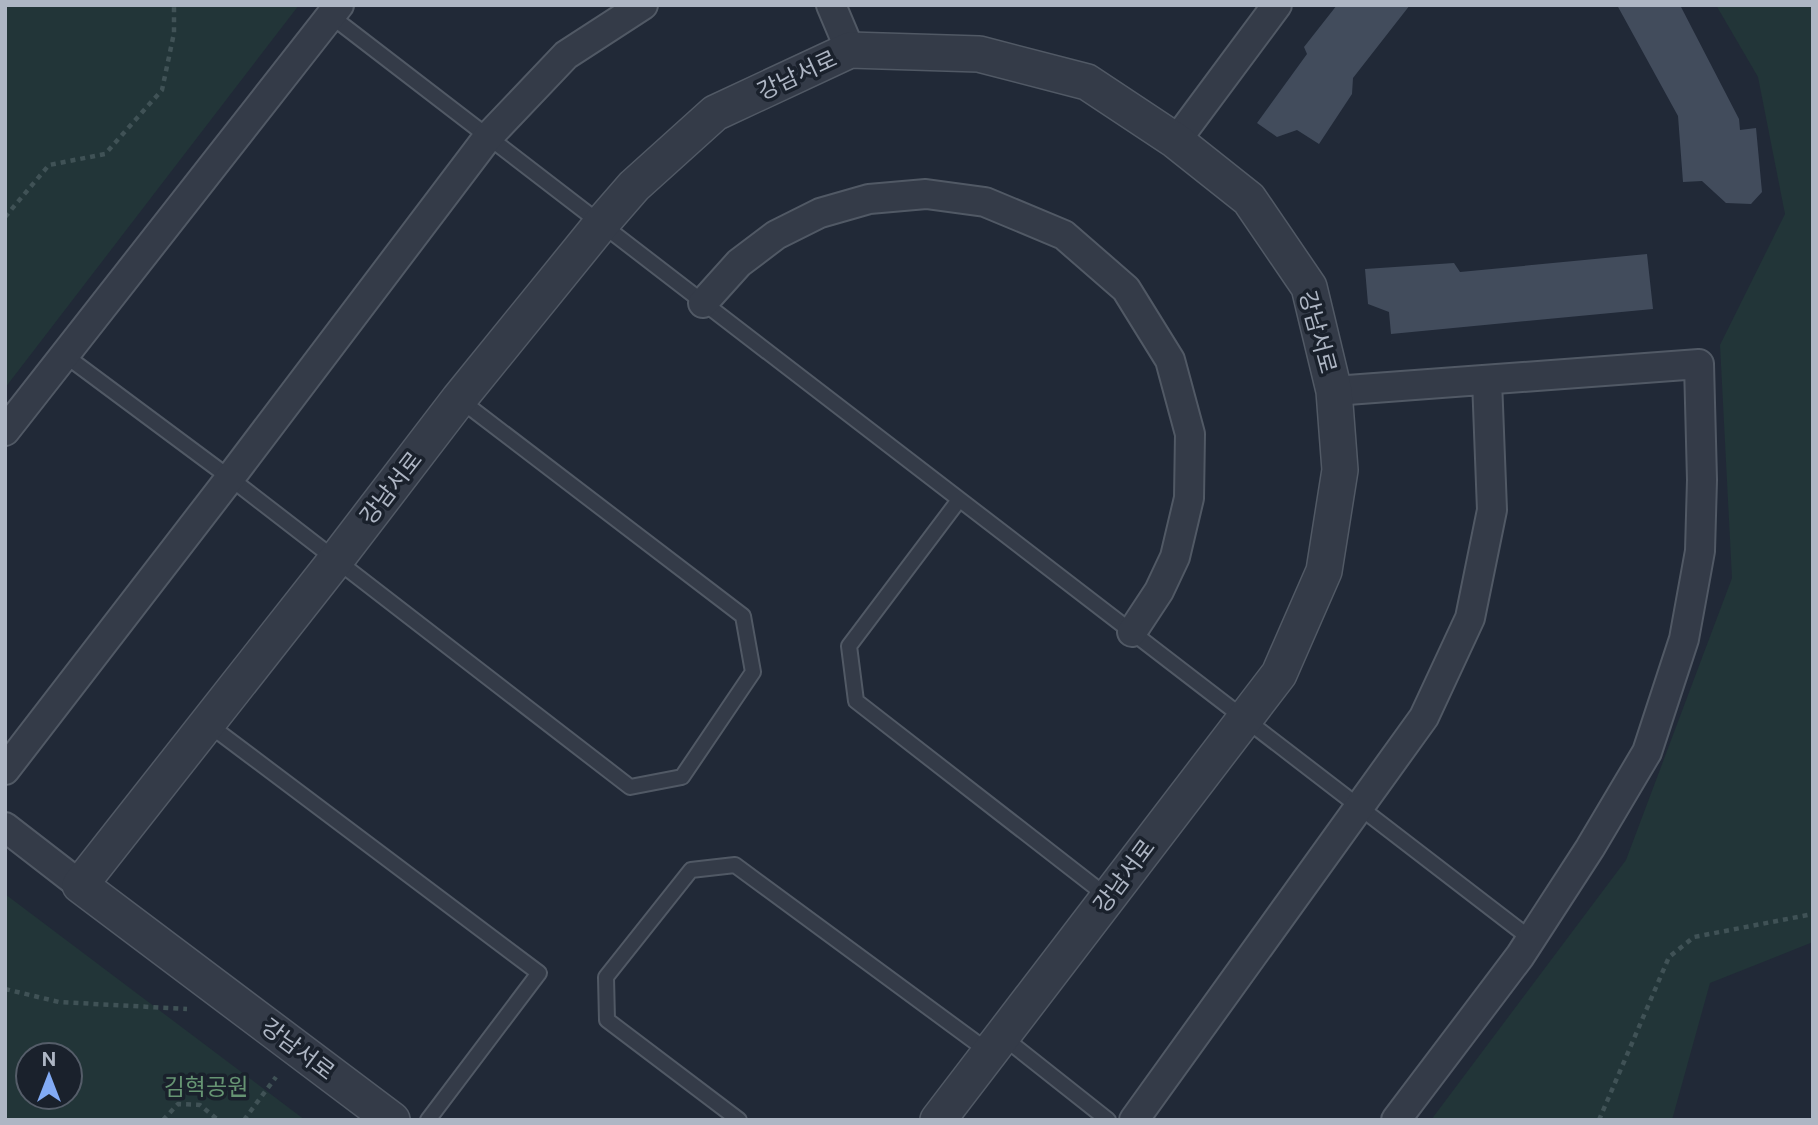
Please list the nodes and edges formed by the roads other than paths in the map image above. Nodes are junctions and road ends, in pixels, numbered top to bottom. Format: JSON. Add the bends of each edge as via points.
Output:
{"nodes":[{"id":1,"x":643,"y":5,"type":"edge"},
{"id":2,"x":831,"y":5,"type":"edge"},
{"id":3,"x":1277,"y":5,"type":"edge"},
{"id":4,"x":335,"y":10,"type":"edge"},
{"id":5,"x":850,"y":50,"type":"junction"},
{"id":6,"x":488,"y":137,"type":"junction"},
{"id":7,"x":1176,"y":141,"type":"junction"},
{"id":8,"x":601,"y":224,"type":"junction"},
{"id":9,"x":703,"y":303,"type":"junction"},
{"id":10,"x":66,"y":356,"type":"junction"},
{"id":11,"x":1487,"y":380,"type":"junction"},
{"id":12,"x":1334,"y":391,"type":"junction"},
{"id":13,"x":460,"y":399,"type":"junction"},
{"id":14,"x":5,"y":431,"type":"edge"},
{"id":15,"x":230,"y":478,"type":"junction"},
{"id":16,"x":959,"y":500,"type":"junction"},
{"id":17,"x":335,"y":561,"type":"junction"},
{"id":18,"x":1132,"y":632,"type":"junction"},
{"id":19,"x":1245,"y":719,"type":"junction"},
{"id":20,"x":207,"y":723,"type":"junction"},
{"id":21,"x":5,"y":770,"type":"edge"},
{"id":22,"x":1360,"y":808,"type":"junction"},
{"id":23,"x":5,"y":827,"type":"edge"},
{"id":24,"x":80,"y":885,"type":"junction"},
{"id":25,"x":1108,"y":897,"type":"junction"},
{"id":26,"x":1531,"y":939,"type":"junction"},
{"id":27,"x":997,"y":1045,"type":"junction"},
{"id":28,"x":392,"y":1120,"type":"edge"},
{"id":29,"x":428,"y":1120,"type":"edge"},
{"id":30,"x":739,"y":1120,"type":"edge"},
{"id":31,"x":938,"y":1120,"type":"edge"},
{"id":32,"x":1108,"y":1120,"type":"edge"},
{"id":33,"x":1135,"y":1120,"type":"edge"},
{"id":34,"x":1396,"y":1120,"type":"edge"}],
"edges":[{"from":1,"to":6,"type":"street","via":[[566,55]]},
{"from":2,"to":5,"type":"street"},
{"from":3,"to":7,"type":"street"},
{"from":4,"to":6,"type":"lane"},
{"from":4,"to":10,"type":"street"},
{"from":5,"to":7,"type":"street","name":"강남서로","via":[[979,54],[1087,82]]},
{"from":5,"to":8,"type":"street","name":"강남서로","via":[[715,113],[634,186]]},
{"from":6,"to":8,"type":"lane"},
{"from":6,"to":15,"type":"street"},
{"from":7,"to":12,"type":"street","name":"강남서로","via":[[1249,200],[1309,287]]},
{"from":8,"to":9,"type":"lane"},
{"from":8,"to":13,"type":"street","name":"강남서로"},
{"from":9,"to":16,"type":"lane"},
{"from":9,"to":18,"type":"street","via":[[739,263],[776,235],[820,213],[869,199],[926,194],[985,202],[1064,235],[1126,289],[1170,360],[1190,434],[1189,498],[1175,557],[1160,591]]},
{"from":10,"to":14,"type":"street"},
{"from":10,"to":15,"type":"lane"},
{"from":11,"to":12,"type":"street"},
{"from":11,"to":22,"type":"street","via":[[1492,510],[1470,618],[1424,717]]},
{"from":11,"to":26,"type":"street","via":[[1699,365],[1700,551],[1684,639],[1647,752]]},
{"from":12,"to":19,"type":"street","name":"강남서로","via":[[1340,470],[1324,570],[1279,674]]},
{"from":13,"to":17,"type":"street","name":"강남서로"},
{"from":13,"to":17,"type":"lane","via":[[743,616],[753,672],[682,777],[630,787]]},
{"from":15,"to":17,"type":"lane"},
{"from":15,"to":21,"type":"street"},
{"from":16,"to":18,"type":"lane"},
{"from":16,"to":25,"type":"lane","via":[[849,646],[856,701]]},
{"from":17,"to":20,"type":"street","name":"강남서로"},
{"from":18,"to":19,"type":"lane"},
{"from":19,"to":22,"type":"lane"},
{"from":19,"to":25,"type":"street","name":"강남서로"},
{"from":20,"to":24,"type":"street","name":"강남서로"},
{"from":20,"to":29,"type":"lane","via":[[539,973]]},
{"from":22,"to":26,"type":"lane"},
{"from":22,"to":33,"type":"street"},
{"from":23,"to":24,"type":"street"},
{"from":24,"to":28,"type":"street","name":"강남서로"},
{"from":25,"to":27,"type":"street","name":"강남서로"},
{"from":26,"to":34,"type":"street"},
{"from":27,"to":30,"type":"lane","via":[[735,865],[691,870],[606,977],[607,1020]]},
{"from":27,"to":31,"type":"street","name":"강남서로"},
{"from":27,"to":32,"type":"lane"}]}
